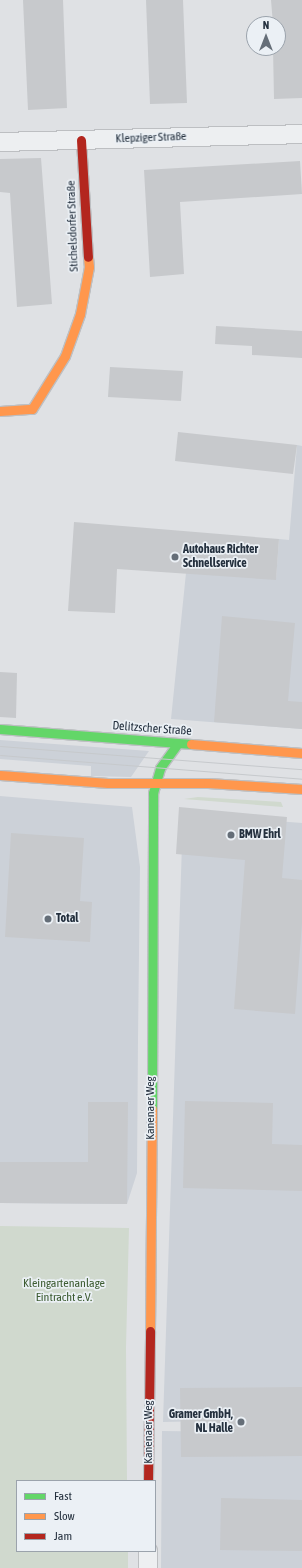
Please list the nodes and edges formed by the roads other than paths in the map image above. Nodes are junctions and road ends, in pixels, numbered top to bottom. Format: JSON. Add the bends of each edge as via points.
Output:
{"nodes":[{"id":1,"x":302,"y":134,"type":"edge"},
{"id":2,"x":82,"y":140,"type":"junction"},
{"id":3,"x":0,"y":142,"type":"edge"},
{"id":4,"x":0,"y":411,"type":"edge"},
{"id":5,"x":0,"y":729,"type":"edge"},
{"id":6,"x":178,"y":743,"type":"junction"},
{"id":7,"x":302,"y":753,"type":"edge"},
{"id":8,"x":0,"y":775,"type":"edge"},
{"id":9,"x":155,"y":784,"type":"junction"},
{"id":10,"x":302,"y":789,"type":"edge"},
{"id":11,"x":148,"y":1480,"type":"edge"},
{"id":12,"x":148,"y":1552,"type":"edge"},
{"id":13,"x":148,"y":1568,"type":"edge"}],
"edges":[{"from":1,"to":2,"type":"street","name":"Klepziger Straße"},
{"from":2,"to":3,"type":"street","name":"Klepziger Straße"},
{"from":2,"to":4,"type":"street","name":"Stichelsdorfer Straße","via":[[89,267],[80,314],[65,356],[32,409]]},
{"from":5,"to":6,"type":"street","name":"Delitzscher Straße"},
{"from":6,"to":7,"type":"street","name":"Delitzscher Straße"},
{"from":6,"to":9,"type":"street","name":"Kanenaer Weg","via":[[160,768]]},
{"from":8,"to":9,"type":"street"},
{"from":9,"to":10,"type":"street","via":[[208,783]]},
{"from":9,"to":11,"type":"street","name":"Kanenaer Weg"},
{"from":12,"to":13,"type":"street"}]}
